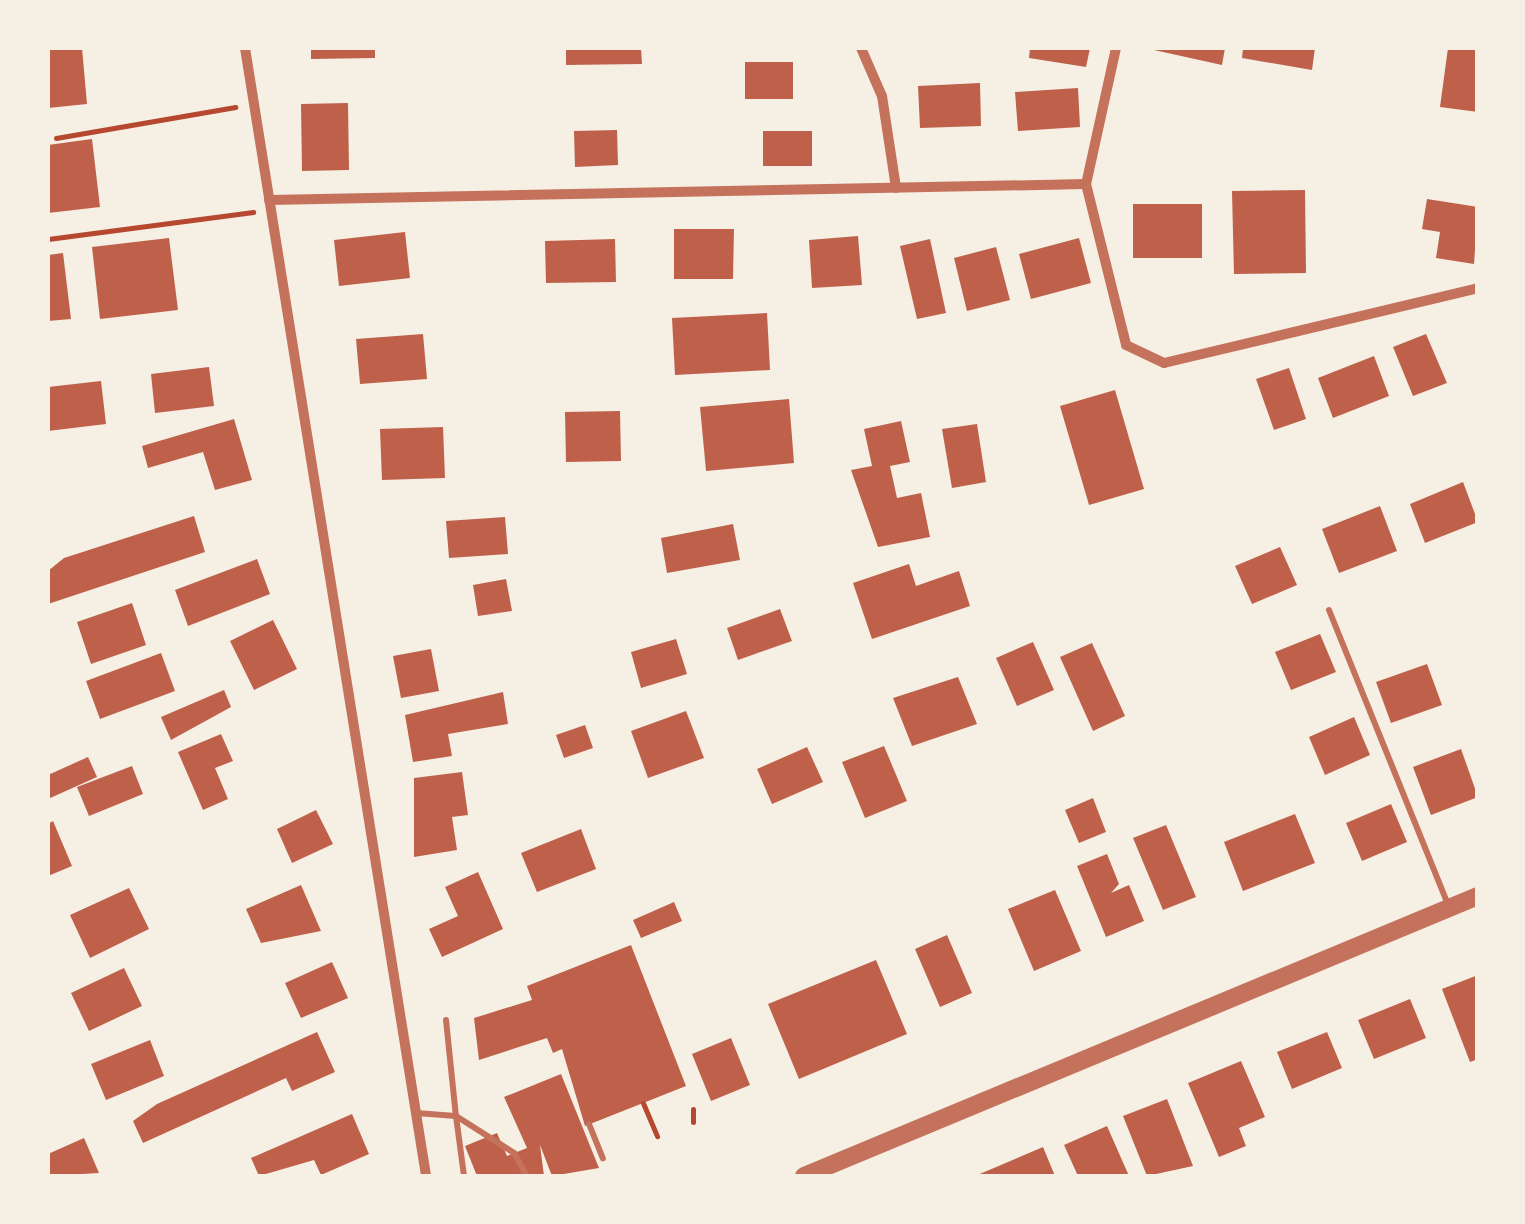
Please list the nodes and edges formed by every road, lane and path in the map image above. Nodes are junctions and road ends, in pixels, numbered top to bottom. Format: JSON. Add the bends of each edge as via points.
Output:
{"nodes":[{"id":1,"x":245,"y":48,"type":"edge"},
{"id":2,"x":860,"y":48,"type":"edge"},
{"id":3,"x":1116,"y":48,"type":"edge"},
{"id":4,"x":254,"y":105,"type":"junction"},
{"id":5,"x":56,"y":138,"type":"dead end"},
{"id":6,"x":1086,"y":184,"type":"junction"},
{"id":7,"x":896,"y":188,"type":"junction"},
{"id":8,"x":270,"y":205,"type":"junction"},
{"id":9,"x":48,"y":239,"type":"edge"},
{"id":10,"x":1478,"y":288,"type":"edge"},
{"id":11,"x":1329,"y":610,"type":"dead end"},
{"id":12,"x":1478,"y":896,"type":"edge"},
{"id":13,"x":1449,"y":908,"type":"junction"},
{"id":14,"x":446,"y":1020,"type":"dead end"},
{"id":15,"x":643,"y":1103,"type":"dead end"},
{"id":16,"x":694,"y":1109,"type":"dead end"},
{"id":17,"x":416,"y":1114,"type":"junction"},
{"id":18,"x":456,"y":1116,"type":"junction"},
{"id":19,"x":692,"y":1122,"type":"dead end"},
{"id":20,"x":589,"y":1124,"type":"dead end"},
{"id":21,"x":656,"y":1136,"type":"dead end"},
{"id":22,"x":603,"y":1158,"type":"dead end"},
{"id":23,"x":426,"y":1176,"type":"edge"},
{"id":24,"x":464,"y":1176,"type":"edge"},
{"id":25,"x":526,"y":1176,"type":"edge"},
{"id":26,"x":804,"y":1176,"type":"edge"}],
"edges":[{"from":1,"to":4,"type":"street"},
{"from":2,"to":7,"type":"street","via":[[882,96]]},
{"from":3,"to":6,"type":"street"},
{"from":4,"to":5,"type":"path"},
{"from":4,"to":8,"type":"street"},
{"from":6,"to":7,"type":"street"},
{"from":6,"to":10,"type":"street","via":[[1126,345],[1164,364]]},
{"from":7,"to":8,"type":"street"},
{"from":8,"to":9,"type":"path"},
{"from":8,"to":17,"type":"street"},
{"from":11,"to":13,"type":"lane"},
{"from":12,"to":13,"type":"street"},
{"from":13,"to":26,"type":"street"},
{"from":14,"to":18,"type":"lane"},
{"from":15,"to":21,"type":"path"},
{"from":16,"to":19,"type":"path"},
{"from":17,"to":18,"type":"lane"},
{"from":17,"to":23,"type":"street"},
{"from":18,"to":24,"type":"lane"},
{"from":18,"to":25,"type":"lane","via":[[514,1154]]},
{"from":20,"to":22,"type":"lane"}]}
